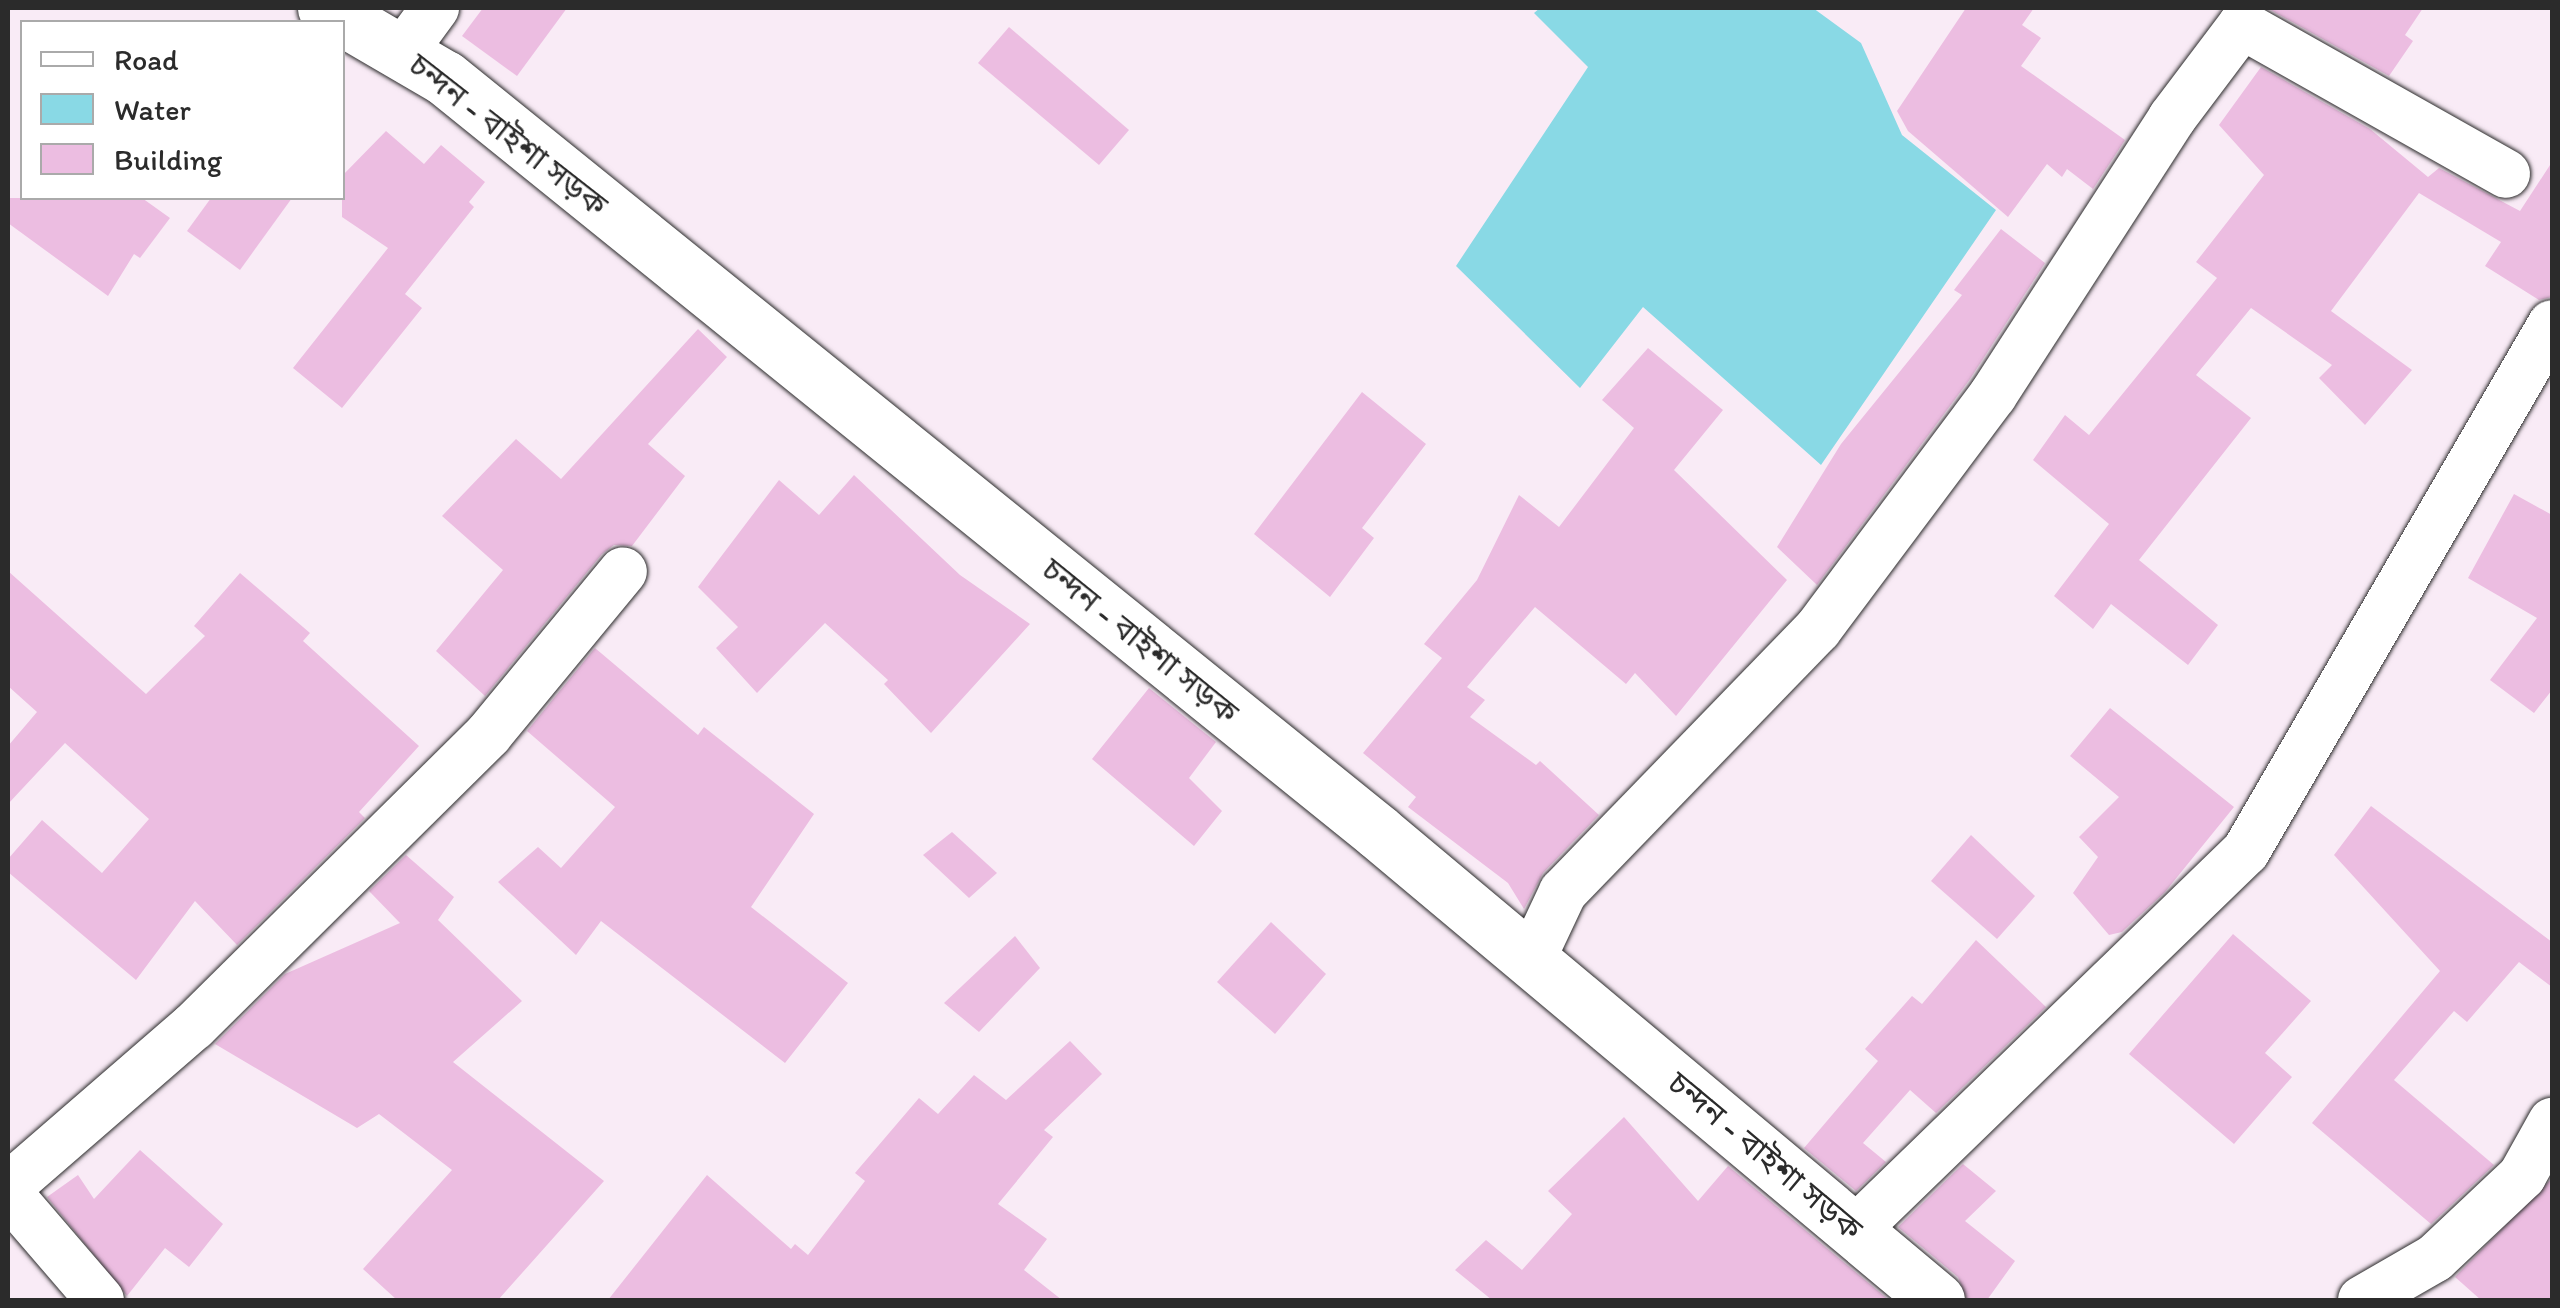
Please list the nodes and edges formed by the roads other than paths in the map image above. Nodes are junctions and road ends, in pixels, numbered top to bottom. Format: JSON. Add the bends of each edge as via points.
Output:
{"nodes":[{"id":1,"x":324,"y":8,"type":"edge"},
{"id":2,"x":435,"y":8,"type":"edge"},
{"id":3,"x":2228,"y":16,"type":"edge"},
{"id":4,"x":402,"y":52,"type":"junction"},
{"id":5,"x":2506,"y":174,"type":"dead end"},
{"id":6,"x":2552,"y":324,"type":"edge"},
{"id":7,"x":623,"y":571,"type":"dead end"},
{"id":8,"x":1531,"y":960,"type":"junction"},
{"id":9,"x":2552,"y":1122,"type":"edge"},
{"id":10,"x":8,"y":1190,"type":"edge"},
{"id":11,"x":1854,"y":1231,"type":"junction"},
{"id":12,"x":100,"y":1300,"type":"edge"},
{"id":13,"x":1938,"y":1300,"type":"edge"},
{"id":14,"x":2362,"y":1300,"type":"edge"}],
"edges":[{"from":1,"to":4,"type":"main road","name":"চন্দন - বাইশা সড়ক"},
{"from":2,"to":4,"type":"street"},
{"from":3,"to":5,"type":"street"},
{"from":3,"to":8,"type":"street","via":[[2172,118],[1993,394],[1818,629],[1562,892]]},
{"from":4,"to":8,"type":"main road","name":"চন্দন - বাইশা সড়ক","via":[[446,78]]},
{"from":6,"to":11,"type":"street","via":[[2246,852]]},
{"from":7,"to":10,"type":"street","via":[[488,735],[194,1026]]},
{"from":8,"to":11,"type":"main road","name":"চন্দন - বাইশা সড়ক"},
{"from":9,"to":14,"type":"street","via":[[2522,1176],[2450,1244]]},
{"from":10,"to":12,"type":"street"},
{"from":11,"to":13,"type":"main road","name":"চন্দন - বাইশা সড়ক"}]}
